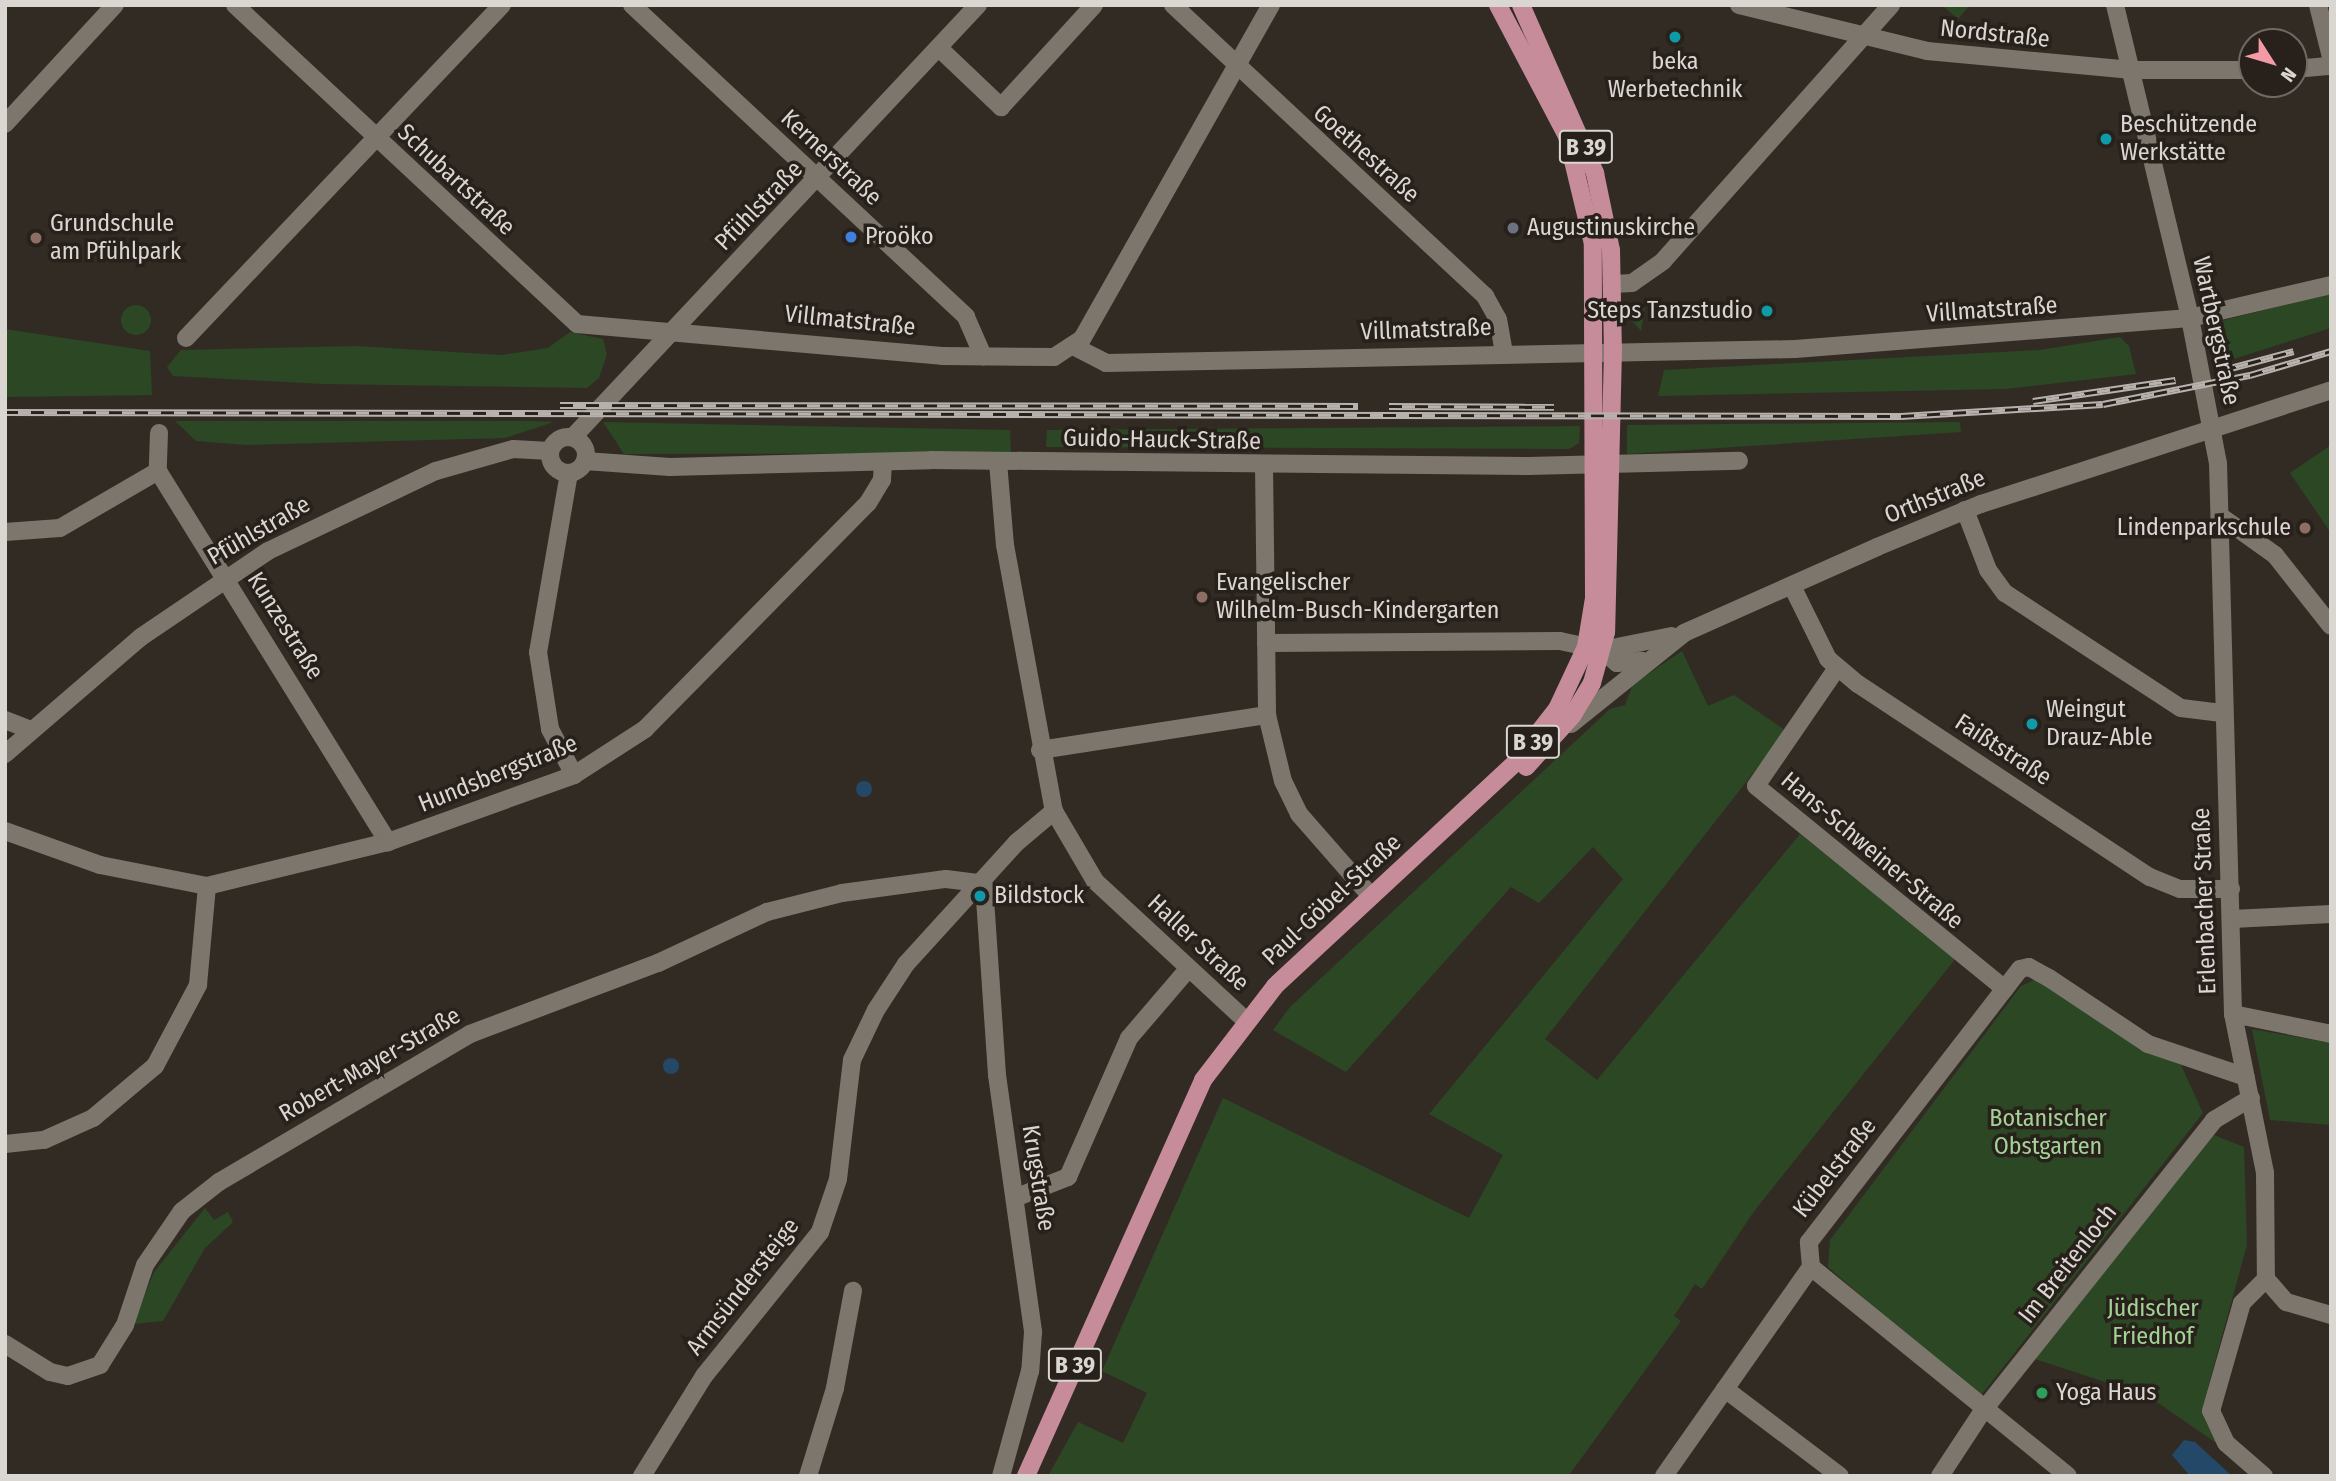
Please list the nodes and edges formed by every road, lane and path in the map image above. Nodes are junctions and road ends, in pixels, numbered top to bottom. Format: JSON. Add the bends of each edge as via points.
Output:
{"nodes":[{"id":1,"x":116,"y":5,"type":"edge"},
{"id":2,"x":234,"y":5,"type":"edge"},
{"id":3,"x":502,"y":5,"type":"edge"},
{"id":4,"x":632,"y":5,"type":"edge"},
{"id":5,"x":978,"y":5,"type":"edge"},
{"id":6,"x":1094,"y":5,"type":"edge"},
{"id":7,"x":1172,"y":5,"type":"edge"},
{"id":8,"x":1271,"y":5,"type":"edge"},
{"id":9,"x":1498,"y":5,"type":"edge"},
{"id":10,"x":1521,"y":5,"type":"edge"},
{"id":11,"x":1528,"y":5,"type":"edge"},
{"id":12,"x":1739,"y":5,"type":"edge"},
{"id":13,"x":1891,"y":5,"type":"edge"},
{"id":14,"x":2115,"y":5,"type":"edge"},
{"id":15,"x":2318,"y":5,"type":"edge"},
{"id":16,"x":1862,"y":40,"type":"junction"},
{"id":17,"x":939,"y":48,"type":"junction"},
{"id":18,"x":1545,"y":50,"type":"junction"},
{"id":19,"x":2331,"y":57,"type":"edge"},
{"id":20,"x":2331,"y":66,"type":"edge"},
{"id":21,"x":2308,"y":68,"type":"edge"},
{"id":22,"x":1237,"y":69,"type":"junction"},
{"id":23,"x":2132,"y":70,"type":"junction"},
{"id":24,"x":2238,"y":70,"type":"edge"},
{"id":25,"x":5,"y":124,"type":"edge"},
{"id":26,"x":376,"y":138,"type":"junction"},
{"id":27,"x":819,"y":179,"type":"junction"},
{"id":28,"x":1613,"y":285,"type":"junction"},
{"id":29,"x":2331,"y":285,"type":"edge"},
{"id":30,"x":2190,"y":318,"type":"junction"},
{"id":31,"x":671,"y":329,"type":"junction"},
{"id":32,"x":186,"y":338,"type":"dead end"},
{"id":33,"x":1075,"y":347,"type":"junction"},
{"id":34,"x":1605,"y":349,"type":"junction"},
{"id":35,"x":1504,"y":352,"type":"junction"},
{"id":36,"x":983,"y":356,"type":"junction"},
{"id":37,"x":2331,"y":390,"type":"edge"},
{"id":38,"x":2211,"y":426,"type":"junction"},
{"id":39,"x":159,"y":433,"type":"dead end"},
{"id":40,"x":573,"y":437,"type":"junction"},
{"id":41,"x":550,"y":451,"type":"junction"},
{"id":42,"x":1601,"y":460,"type":"junction"},
{"id":43,"x":585,"y":461,"type":"junction"},
{"id":44,"x":1739,"y":461,"type":"dead end"},
{"id":45,"x":883,"y":462,"type":"junction"},
{"id":46,"x":998,"y":462,"type":"junction"},
{"id":47,"x":1264,"y":465,"type":"junction"},
{"id":48,"x":158,"y":471,"type":"junction"},
{"id":49,"x":569,"y":473,"type":"junction"},
{"id":50,"x":1965,"y":510,"type":"junction"},
{"id":51,"x":2223,"y":518,"type":"junction"},
{"id":52,"x":5,"y":531,"type":"edge"},
{"id":53,"x":225,"y":577,"type":"junction"},
{"id":54,"x":1792,"y":586,"type":"junction"},
{"id":55,"x":2331,"y":626,"type":"edge"},
{"id":56,"x":1684,"y":633,"type":"junction"},
{"id":57,"x":1266,"y":643,"type":"junction"},
{"id":58,"x":1594,"y":649,"type":"junction"},
{"id":59,"x":1643,"y":660,"type":"junction"},
{"id":60,"x":1837,"y":668,"type":"junction"},
{"id":61,"x":2222,"y":713,"type":"junction"},
{"id":62,"x":1267,"y":715,"type":"junction"},
{"id":63,"x":5,"y":720,"type":"edge"},
{"id":64,"x":29,"y":729,"type":"junction"},
{"id":65,"x":1548,"y":745,"type":"junction"},
{"id":66,"x":1041,"y":750,"type":"junction"},
{"id":67,"x":5,"y":754,"type":"edge"},
{"id":68,"x":574,"y":775,"type":"junction"},
{"id":69,"x":1054,"y":811,"type":"junction"},
{"id":70,"x":1457,"y":819,"type":"junction"},
{"id":71,"x":8,"y":831,"type":"edge"},
{"id":72,"x":388,"y":842,"type":"junction"},
{"id":73,"x":984,"y":884,"type":"junction"},
{"id":74,"x":207,"y":886,"type":"junction"},
{"id":75,"x":2231,"y":889,"type":"junction"},
{"id":76,"x":1370,"y":895,"type":"junction"},
{"id":77,"x":2331,"y":914,"type":"edge"},
{"id":78,"x":2232,"y":919,"type":"junction"},
{"id":79,"x":1189,"y":968,"type":"junction"},
{"id":80,"x":2005,"y":989,"type":"junction"},
{"id":81,"x":2233,"y":1014,"type":"junction"},
{"id":82,"x":1246,"y":1021,"type":"junction"},
{"id":83,"x":2331,"y":1034,"type":"edge"},
{"id":84,"x":2246,"y":1077,"type":"junction"},
{"id":85,"x":2251,"y":1098,"type":"junction"},
{"id":86,"x":5,"y":1144,"type":"edge"},
{"id":87,"x":1017,"y":1196,"type":"junction"},
{"id":88,"x":1811,"y":1267,"type":"junction"},
{"id":89,"x":2266,"y":1279,"type":"junction"},
{"id":90,"x":853,"y":1290,"type":"dead end"},
{"id":91,"x":2331,"y":1315,"type":"edge"},
{"id":92,"x":5,"y":1344,"type":"edge"},
{"id":93,"x":1725,"y":1389,"type":"junction"},
{"id":94,"x":1982,"y":1412,"type":"junction"},
{"id":95,"x":642,"y":1476,"type":"edge"},
{"id":96,"x":808,"y":1476,"type":"edge"},
{"id":97,"x":1001,"y":1476,"type":"edge"},
{"id":98,"x":1026,"y":1476,"type":"edge"},
{"id":99,"x":1664,"y":1476,"type":"edge"},
{"id":100,"x":1840,"y":1476,"type":"edge"},
{"id":101,"x":1940,"y":1476,"type":"edge"},
{"id":102,"x":2068,"y":1476,"type":"edge"},
{"id":103,"x":2264,"y":1476,"type":"edge"}],
"edges":[{"from":1,"to":25,"type":"street"},
{"from":2,"to":26,"type":"street","name":"Schubartstraße"},
{"from":3,"to":26,"type":"street"},
{"from":4,"to":27,"type":"street","name":"Kernerstraße"},
{"from":5,"to":17,"type":"street","name":"Pfühlstraße"},
{"from":6,"to":17,"type":"street","via":[[1001,107]]},
{"from":7,"to":22,"type":"street","name":"Goethestraße"},
{"from":8,"to":22,"type":"street"},
{"from":9,"to":34,"type":"main road","number":"B 39","via":[[1551,99],[1580,178]]},
{"from":10,"to":18,"type":"main road"},
{"from":11,"to":18,"type":"main road","number":"B 39"},
{"from":12,"to":16,"type":"street","name":"Nordstraße"},
{"from":13,"to":16,"type":"street"},
{"from":14,"to":23,"type":"street","name":"Wartbergstraße"},
{"from":15,"to":19,"type":"street"},
{"from":16,"to":23,"type":"street","name":"Nordstraße","via":[[2011,62]]},
{"from":16,"to":28,"type":"street","via":[[1663,261],[1632,283]]},
{"from":17,"to":27,"type":"street","name":"Pfühlstraße"},
{"from":18,"to":28,"type":"main road","number":"B 39","via":[[1595,173]]},
{"from":20,"to":21,"type":"street"},
{"from":22,"to":33,"type":"street"},
{"from":22,"to":35,"type":"street","name":"Goethestraße","via":[[1485,296],[1498,319]]},
{"from":23,"to":24,"type":"street","name":"Nordstraße"},
{"from":23,"to":30,"type":"street","name":"Wartbergstraße"},
{"from":26,"to":31,"type":"street","name":"Schubartstraße","via":[[572,321]]},
{"from":26,"to":32,"type":"street"},
{"from":27,"to":31,"type":"street","name":"Pfühlstraße"},
{"from":27,"to":36,"type":"street","name":"Kernerstraße","via":[[966,317]]},
{"from":28,"to":34,"type":"main road","number":"B 39"},
{"from":29,"to":30,"type":"street","name":"Villmatstraße"},
{"from":30,"to":34,"type":"street","name":"Villmatstraße","via":[[1795,349]]},
{"from":30,"to":38,"type":"street","name":"Wartbergstraße"},
{"from":31,"to":36,"type":"street","name":"Villmatstraße"},
{"from":31,"to":40,"type":"street","name":"Pfühlstraße"},
{"from":33,"to":35,"type":"street","name":"Villmatstraße","via":[[1106,363]]},
{"from":33,"to":36,"type":"street","name":"Villmatstraße","via":[[1054,357]]},
{"from":34,"to":35,"type":"street","name":"Villmatstraße"},
{"from":34,"to":42,"type":"main road","name":"Paul-Göbel-Straße","number":"B 39"},
{"from":37,"to":38,"type":"street","name":"Orthstraße"},
{"from":38,"to":50,"type":"street","name":"Orthstraße"},
{"from":38,"to":51,"type":"street","name":"Wartbergstraße"},
{"from":39,"to":48,"type":"street"},
{"from":40,"to":41,"type":"street","via":[[556,441]]},
{"from":40,"to":43,"type":"street","via":[[586,449]]},
{"from":41,"to":49,"type":"street","via":[[554,467]]},
{"from":41,"to":53,"type":"street","name":"Pfühlstraße","via":[[513,449],[436,471],[311,528]]},
{"from":42,"to":44,"type":"street","name":"Guido-Hauck-Straße"},
{"from":42,"to":47,"type":"street","name":"Guido-Hauck-Straße"},
{"from":42,"to":58,"type":"main road","name":"Paul-Göbel-Straße","number":"B 39"},
{"from":43,"to":45,"type":"street","name":"Guido-Hauck-Straße","via":[[670,467]]},
{"from":43,"to":49,"type":"street"},
{"from":45,"to":46,"type":"street","name":"Guido-Hauck-Straße"},
{"from":45,"to":68,"type":"street","name":"Hundsbergstraße","via":[[882,480],[868,503],[645,729]]},
{"from":46,"to":47,"type":"street","name":"Guido-Hauck-Straße"},
{"from":46,"to":66,"type":"street","name":"Haller Straße","via":[[1005,545]]},
{"from":47,"to":57,"type":"street"},
{"from":48,"to":52,"type":"street","via":[[60,528]]},
{"from":48,"to":53,"type":"street","name":"Kunzestraße"},
{"from":49,"to":68,"type":"street","via":[[538,652],[550,729]]},
{"from":50,"to":54,"type":"street","name":"Orthstraße"},
{"from":50,"to":61,"type":"street","via":[[1988,570],[2006,593],[2181,708]]},
{"from":51,"to":55,"type":"street","via":[[2274,555]]},
{"from":51,"to":61,"type":"street","name":"Erlenbacher Straße","via":[[2217,585]]},
{"from":53,"to":64,"type":"street","name":"Pfühlstraße","via":[[141,637]]},
{"from":53,"to":72,"type":"street","name":"Kunzestraße"},
{"from":54,"to":56,"type":"street","name":"Orthstraße"},
{"from":54,"to":60,"type":"street","name":"Faißtstraße"},
{"from":56,"to":58,"type":"street","name":"Orthstraße"},
{"from":56,"to":59,"type":"street","name":"Orthstraße"},
{"from":57,"to":58,"type":"street","via":[[1560,641]]},
{"from":57,"to":62,"type":"street"},
{"from":58,"to":59,"type":"street","via":[[1618,663]]},
{"from":58,"to":65,"type":"main road","name":"Paul-Göbel-Straße","number":"B 39","via":[[1592,683]]},
{"from":58,"to":70,"type":"main road","name":"Paul-Göbel-Straße","number":"B 39","via":[[1538,737]]},
{"from":59,"to":65,"type":"street","name":"Orthstraße"},
{"from":60,"to":75,"type":"street","name":"Faißtstraße","via":[[2150,877],[2180,889]]},
{"from":60,"to":80,"type":"street","name":"Hans-Schweiner-Straße","via":[[1756,786]]},
{"from":61,"to":75,"type":"street","name":"Erlenbacher Straße"},
{"from":62,"to":66,"type":"street"},
{"from":62,"to":76,"type":"street","via":[[1283,781],[1299,814]]},
{"from":63,"to":64,"type":"street"},
{"from":64,"to":67,"type":"street","name":"Pfühlstraße"},
{"from":65,"to":70,"type":"main road","name":"Paul-Göbel-Straße","number":"B 39"},
{"from":66,"to":69,"type":"street","name":"Haller Straße"},
{"from":68,"to":72,"type":"street","name":"Hundsbergstraße"},
{"from":69,"to":73,"type":"street","name":"Armsündersteige","via":[[1016,843]]},
{"from":69,"to":79,"type":"street","name":"Haller Straße","via":[[1096,881]]},
{"from":70,"to":76,"type":"main road","name":"Paul-Göbel-Straße","number":"B 39"},
{"from":71,"to":74,"type":"street","name":"Hundsbergstraße","via":[[100,865]]},
{"from":72,"to":74,"type":"street","name":"Hundsbergstraße"},
{"from":73,"to":87,"type":"street","name":"Krugstraße","via":[[997,1074]]},
{"from":73,"to":92,"type":"street","name":"Robert-Mayer-Straße","via":[[946,878],[842,893],[767,912],[658,963],[470,1034],[219,1182],[182,1211],[145,1265],[125,1325],[100,1365],[68,1376],[50,1372]]},
{"from":73,"to":95,"type":"street","name":"Armsündersteige","via":[[906,964],[852,1060],[838,1179],[820,1232],[704,1376]]},
{"from":74,"to":86,"type":"street","via":[[198,985],[155,1066],[93,1118],[44,1140]]},
{"from":75,"to":78,"type":"street","name":"Erlenbacher Straße"},
{"from":76,"to":82,"type":"main road","name":"Paul-Göbel-Straße","number":"B 39"},
{"from":77,"to":78,"type":"street"},
{"from":78,"to":81,"type":"street","name":"Erlenbacher Straße"},
{"from":79,"to":82,"type":"street","name":"Haller Straße"},
{"from":79,"to":87,"type":"street","via":[[1129,1038],[1068,1177]]},
{"from":80,"to":84,"type":"street","name":"Kübelstraße","via":[[2020,970],[2029,967],[2148,1044]]},
{"from":80,"to":88,"type":"street","name":"Kübelstraße","via":[[1809,1242]]},
{"from":81,"to":83,"type":"street"},
{"from":81,"to":84,"type":"street","name":"Erlenbacher Straße"},
{"from":82,"to":98,"type":"main road","name":"Haller Straße","number":"B 39","via":[[1203,1080]]},
{"from":84,"to":85,"type":"street","name":"Erlenbacher Straße"},
{"from":85,"to":89,"type":"street","name":"Erlenbacher Straße","via":[[2265,1172]]},
{"from":85,"to":94,"type":"street","name":"Im Breitenloch","via":[[2214,1120]]},
{"from":87,"to":97,"type":"street","name":"Krugstraße","via":[[1033,1332],[1030,1371]]},
{"from":88,"to":93,"type":"street","name":"Kübelstraße"},
{"from":88,"to":94,"type":"street"},
{"from":89,"to":91,"type":"street","via":[[2286,1302]]},
{"from":89,"to":103,"type":"street","via":[[2242,1303],[2211,1411],[2226,1443]]},
{"from":90,"to":96,"type":"street","via":[[835,1388]]},
{"from":93,"to":99,"type":"street","name":"Kübelstraße"},
{"from":93,"to":100,"type":"street"},
{"from":94,"to":101,"type":"street","name":"Im Breitenloch"},
{"from":94,"to":102,"type":"street"}]}
